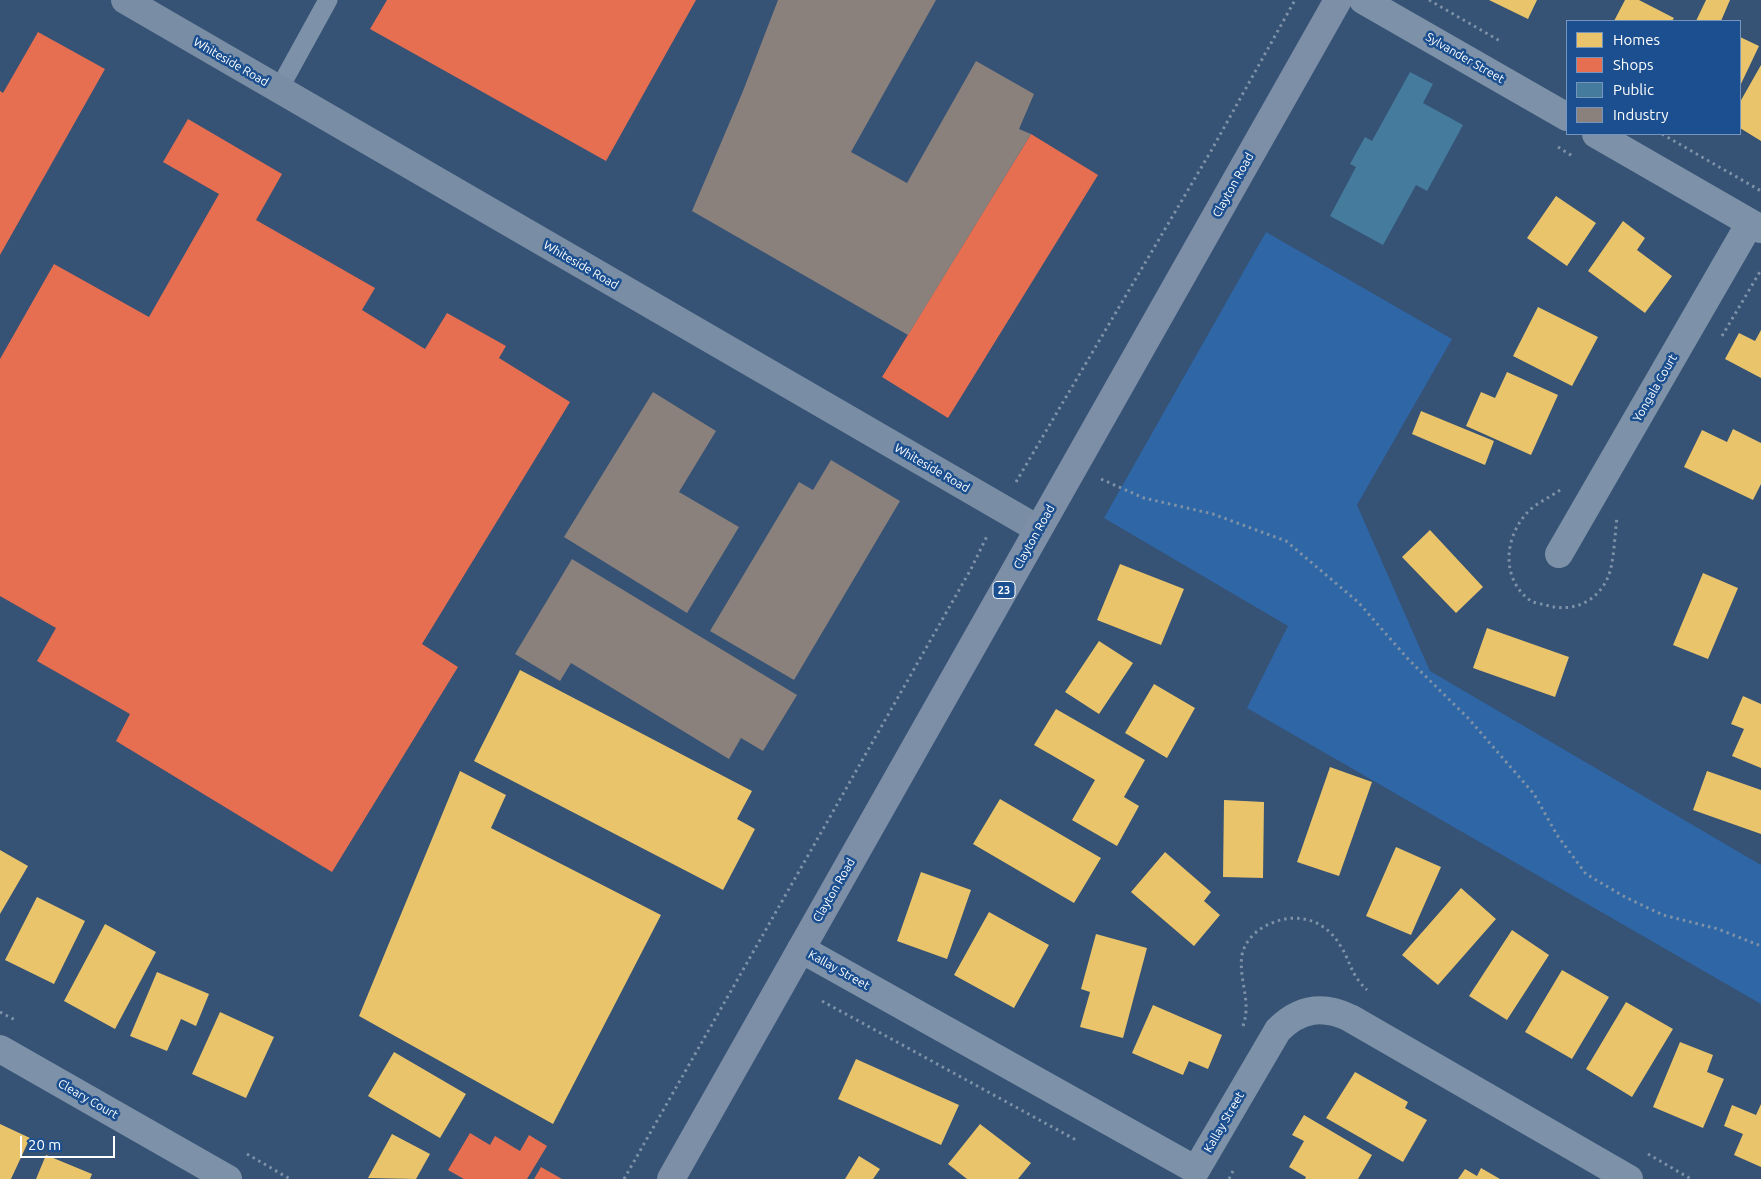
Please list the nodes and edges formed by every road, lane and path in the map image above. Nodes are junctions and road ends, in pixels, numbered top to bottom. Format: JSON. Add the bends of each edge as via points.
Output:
{"nodes":[{"id":1,"x":125,"y":0,"type":"edge"},
{"id":2,"x":328,"y":0,"type":"edge"},
{"id":3,"x":1295,"y":0,"type":"edge"},
{"id":4,"x":1338,"y":0,"type":"edge"},
{"id":5,"x":1363,"y":0,"type":"edge"},
{"id":6,"x":279,"y":89,"type":"junction"},
{"id":7,"x":1566,"y":116,"type":"edge"},
{"id":8,"x":1598,"y":135,"type":"edge"},
{"id":9,"x":1664,"y":135,"type":"edge"},
{"id":10,"x":1551,"y":144,"type":"dead end"},
{"id":11,"x":1577,"y":158,"type":"dead end"},
{"id":12,"x":1761,"y":191,"type":"edge"},
{"id":13,"x":1756,"y":226,"type":"edge"},
{"id":14,"x":1073,"y":467,"type":"junction"},
{"id":15,"x":1000,"y":507,"type":"junction"},
{"id":16,"x":1038,"y":529,"type":"junction"},
{"id":17,"x":1559,"y":554,"type":"dead end"},
{"id":18,"x":1761,"y":946,"type":"edge"},
{"id":19,"x":800,"y":949,"type":"junction"},
{"id":20,"x":822,"y":1001,"type":"dead end"},
{"id":21,"x":0,"y":1049,"type":"edge"},
{"id":22,"x":1078,"y":1142,"type":"dead end"},
{"id":23,"x":1234,"y":1170,"type":"dead end"},
{"id":24,"x":1194,"y":1175,"type":"edge"},
{"id":25,"x":228,"y":1179,"type":"edge"},
{"id":26,"x":624,"y":1179,"type":"edge"},
{"id":27,"x":670,"y":1179,"type":"edge"},
{"id":28,"x":1229,"y":1179,"type":"edge"},
{"id":29,"x":1629,"y":1179,"type":"edge"}],
"edges":[{"from":1,"to":6,"type":"street","name":"Whiteside Road"},
{"from":2,"to":6,"type":"lane"},
{"from":3,"to":15,"type":"path","via":[[1211,151]]},
{"from":4,"to":14,"type":"main road","name":"Clayton Road","number":"23"},
{"from":5,"to":7,"type":"street","name":"Sylvander Street"},
{"from":6,"to":15,"type":"street","name":"Whiteside Road"},
{"from":8,"to":13,"type":"street"},
{"from":9,"to":12,"type":"path"},
{"from":10,"to":11,"type":"path"},
{"from":13,"to":17,"type":"street","name":"Yongala Court"},
{"from":14,"to":16,"type":"main road","name":"Clayton Road","number":"23"},
{"from":14,"to":18,"type":"path","via":[[1144,498],[1213,514],[1286,540],[1358,602],[1409,660],[1468,718],[1534,794],[1586,874],[1663,915],[1718,929]]},
{"from":15,"to":16,"type":"street","name":"Whiteside Road"},
{"from":15,"to":26,"type":"path","via":[[971,569]]},
{"from":16,"to":19,"type":"main road","name":"Clayton Road","number":"23"},
{"from":19,"to":24,"type":"street","name":"Kallay Street"},
{"from":19,"to":27,"type":"main road","name":"Clayton Road","number":"23"},
{"from":20,"to":22,"type":"path"},
{"from":21,"to":25,"type":"street","name":"Cleary Court"},
{"from":23,"to":28,"type":"path"},
{"from":24,"to":29,"type":"street","name":"Kallay Street","via":[[1278,1030],[1296,1015],[1309,1010],[1323,1010],[1350,1018]]}]}
